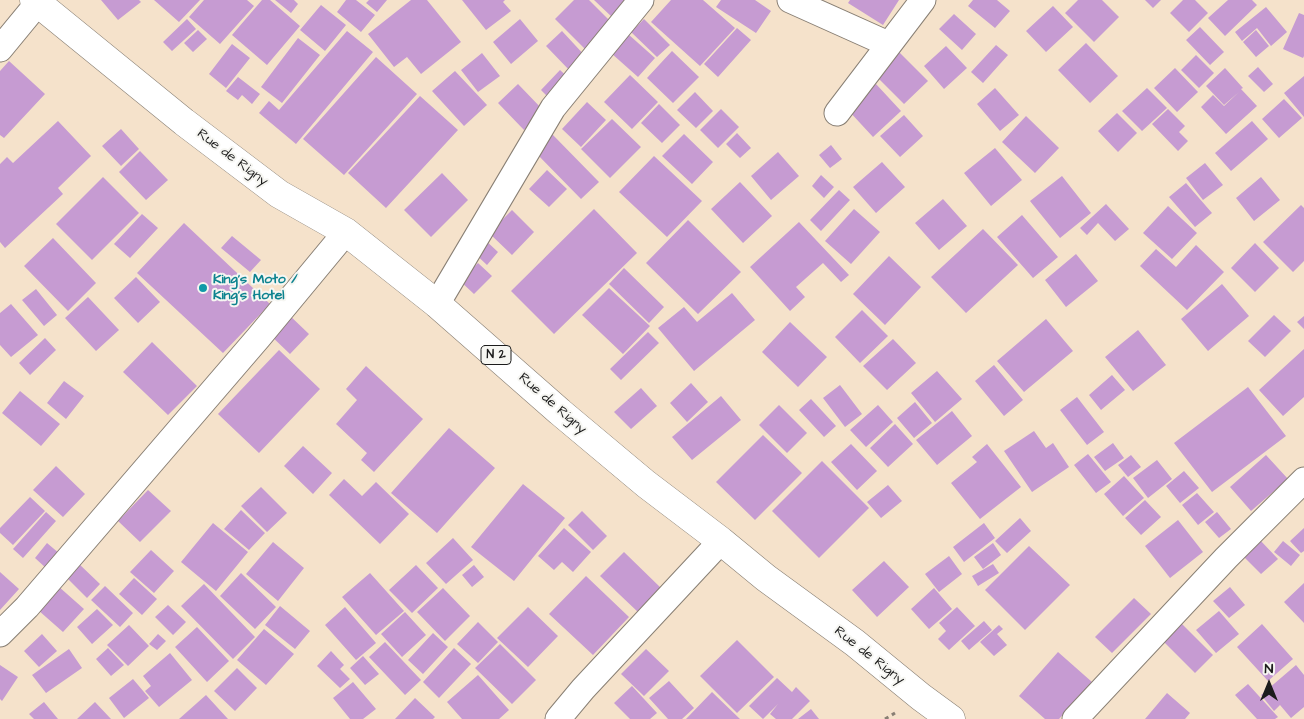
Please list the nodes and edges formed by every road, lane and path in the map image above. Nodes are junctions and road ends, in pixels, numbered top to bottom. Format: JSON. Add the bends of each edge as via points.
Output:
{"nodes":[{"id":1,"x":641,"y":0,"type":"edge"},
{"id":2,"x":790,"y":0,"type":"edge"},
{"id":3,"x":923,"y":0,"type":"edge"},
{"id":4,"x":35,"y":2,"type":"edge"},
{"id":5,"x":888,"y":44,"type":"junction"},
{"id":6,"x":0,"y":49,"type":"edge"},
{"id":7,"x":836,"y":113,"type":"dead end"},
{"id":8,"x":346,"y":232,"type":"junction"},
{"id":9,"x":438,"y":304,"type":"junction"},
{"id":10,"x":1304,"y":480,"type":"edge"},
{"id":11,"x":721,"y":541,"type":"junction"},
{"id":12,"x":0,"y":634,"type":"edge"},
{"id":13,"x":558,"y":719,"type":"edge"},
{"id":14,"x":951,"y":719,"type":"edge"},
{"id":15,"x":1075,"y":719,"type":"edge"}],
"edges":[{"from":1,"to":9,"type":"street","via":[[553,108]]},
{"from":2,"to":5,"type":"street"},
{"from":3,"to":5,"type":"street"},
{"from":4,"to":6,"type":"street"},
{"from":4,"to":8,"type":"main road","name":"Rue de Rigny","number":"N 2","via":[[184,122],[280,194]]},
{"from":5,"to":7,"type":"street"},
{"from":8,"to":9,"type":"main road","name":"Rue de Rigny","number":"N 2"},
{"from":8,"to":12,"type":"street"},
{"from":9,"to":11,"type":"main road","name":"Rue de Rigny","number":"N 2","via":[[560,412]]},
{"from":10,"to":15,"type":"street"},
{"from":11,"to":13,"type":"street"},
{"from":11,"to":14,"type":"main road","name":"Rue de Rigny","number":"N 2"}]}
